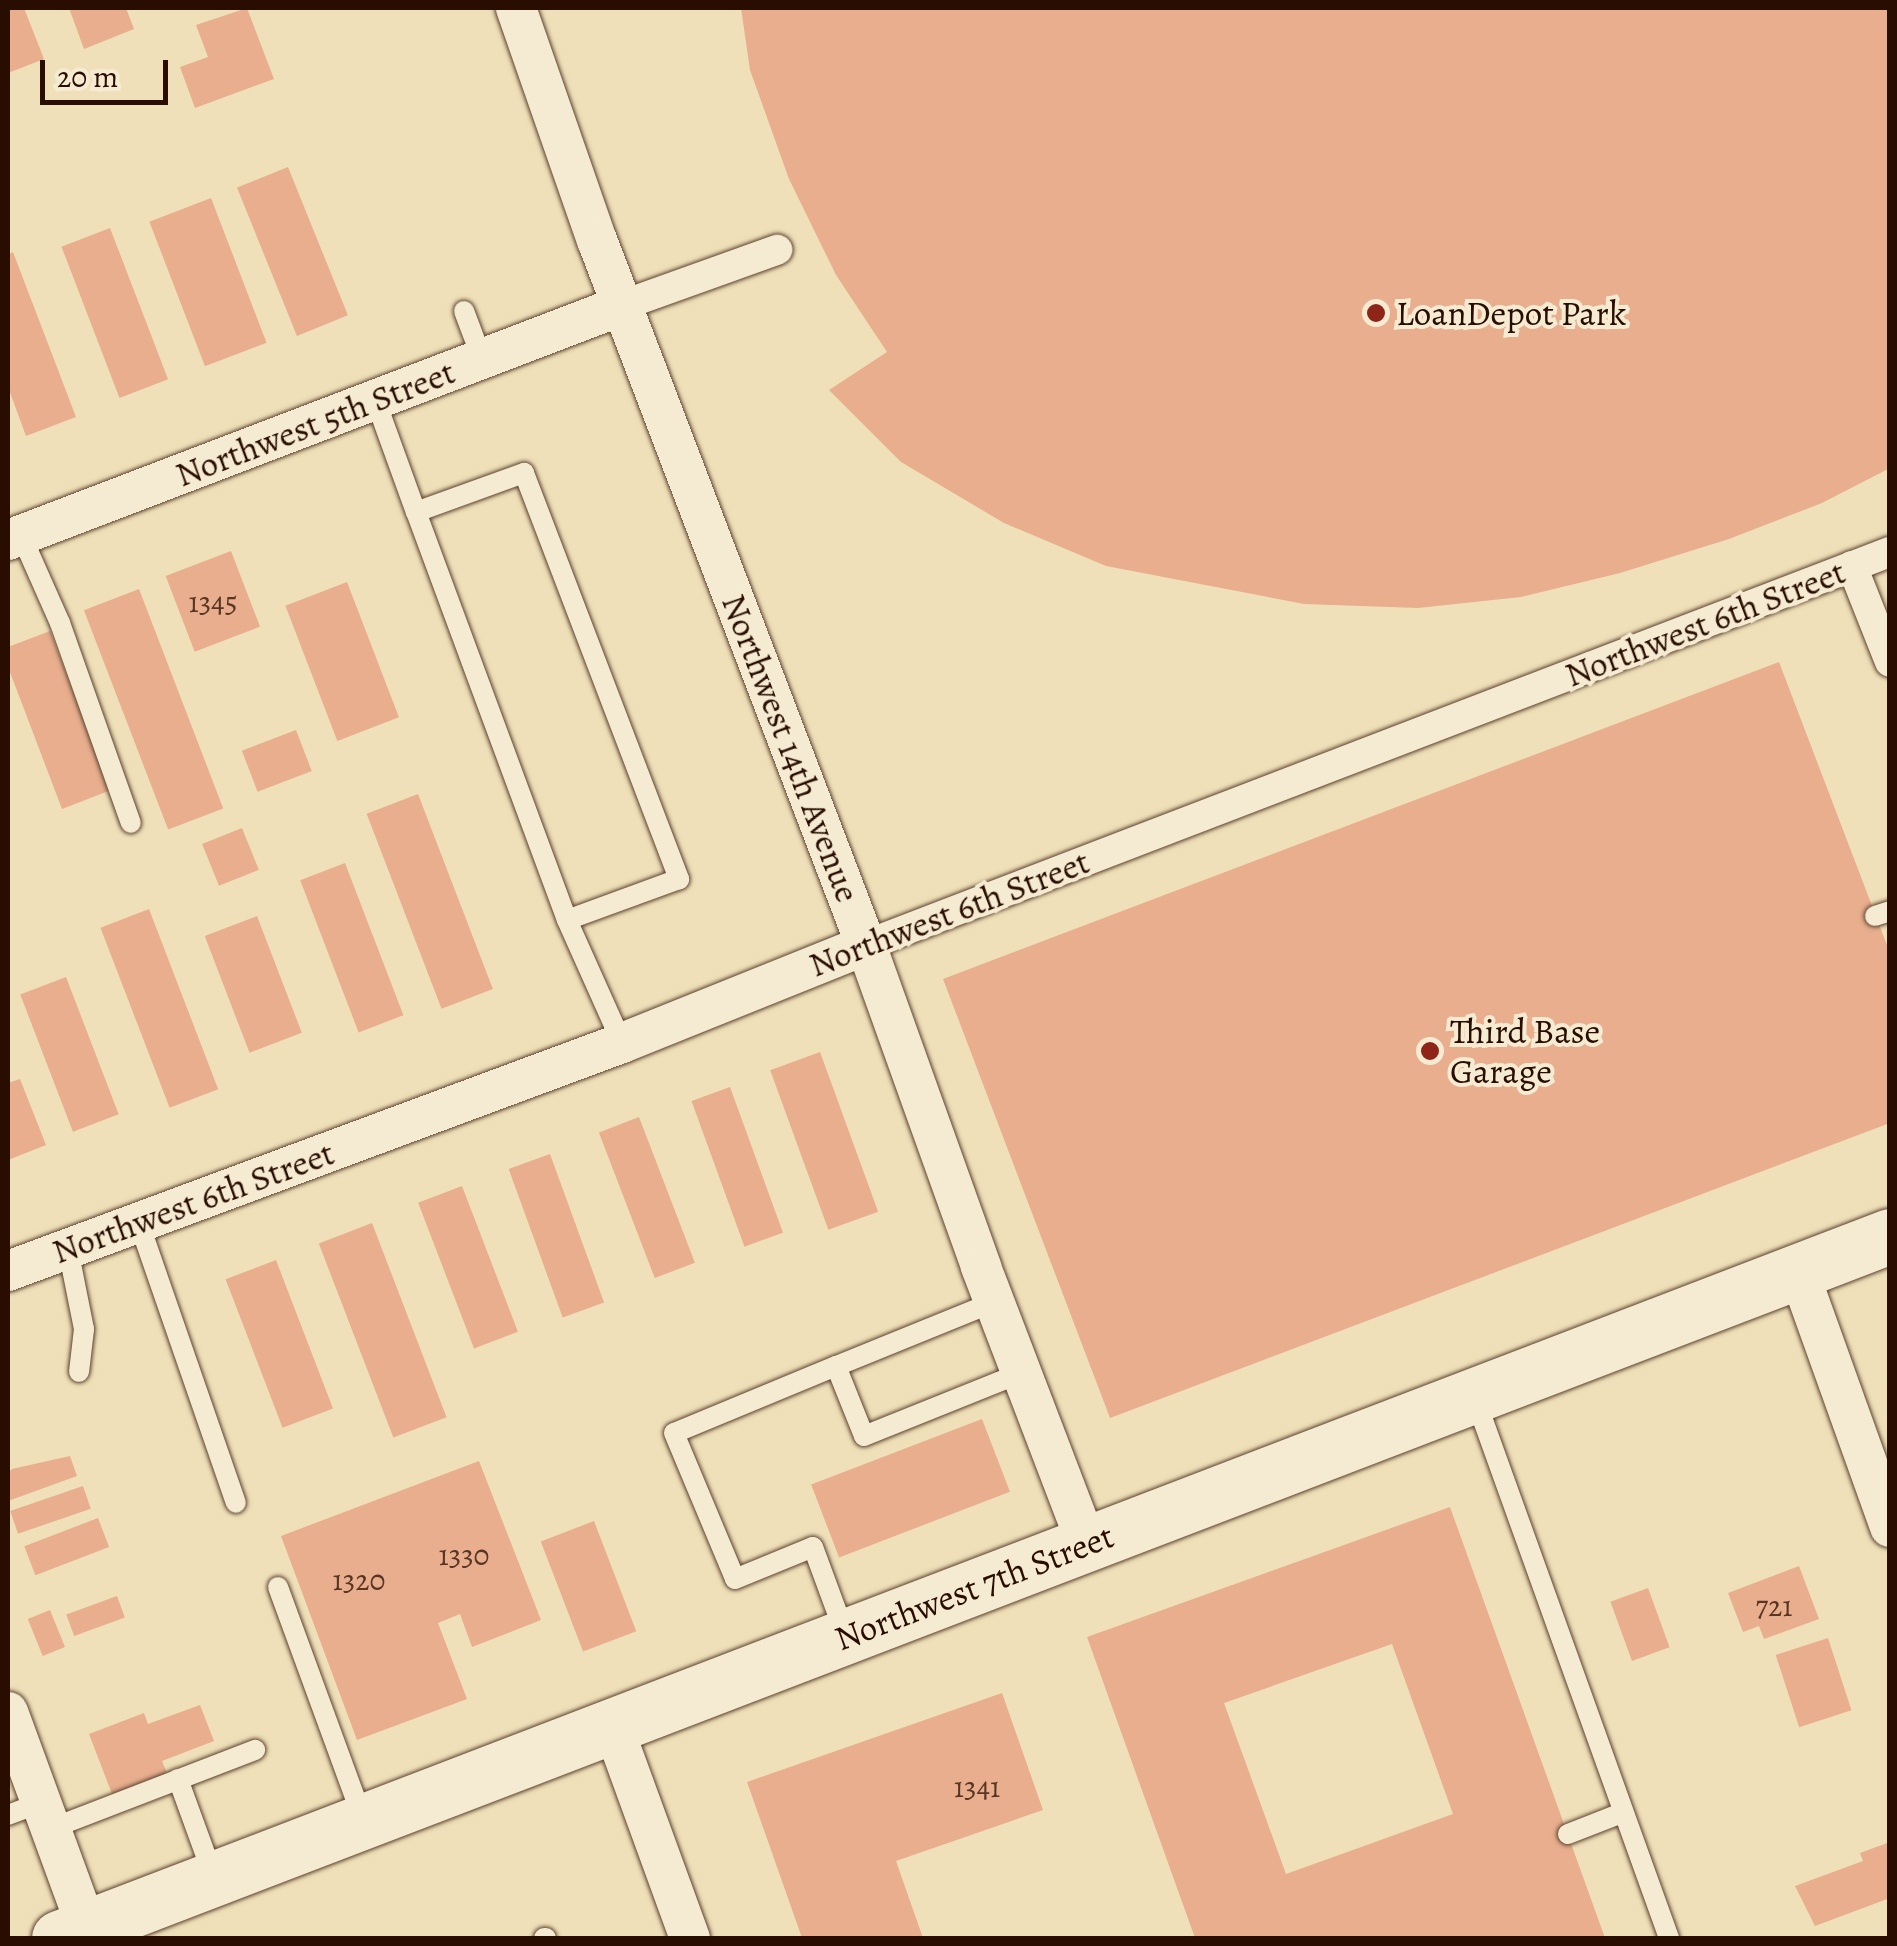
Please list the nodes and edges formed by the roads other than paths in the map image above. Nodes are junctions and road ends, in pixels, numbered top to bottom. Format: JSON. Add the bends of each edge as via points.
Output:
{"nodes":[{"id":1,"x":516,"y":8,"type":"edge"},
{"id":2,"x":777,"y":250,"type":"dead end"},
{"id":3,"x":623,"y":305,"type":"junction"},
{"id":4,"x":464,"y":310,"type":"dead end"},
{"id":5,"x":482,"y":359,"type":"junction"},
{"id":6,"x":375,"y":400,"type":"junction"},
{"id":7,"x":416,"y":512,"type":"junction"},
{"id":8,"x":14,"y":538,"type":"edge"},
{"id":9,"x":1890,"y":552,"type":"edge"},
{"id":10,"x":1852,"y":566,"type":"junction"},
{"id":11,"x":1890,"y":662,"type":"edge"},
{"id":12,"x":131,"y":823,"type":"dead end"},
{"id":13,"x":567,"y":920,"type":"junction"},
{"id":14,"x":866,"y":945,"type":"junction"},
{"id":15,"x":622,"y":1043,"type":"junction"},
{"id":16,"x":138,"y":1223,"type":"junction"},
{"id":17,"x":1890,"y":1236,"type":"edge"},
{"id":18,"x":68,"y":1249,"type":"junction"},
{"id":19,"x":1798,"y":1270,"type":"junction"},
{"id":20,"x":8,"y":1271,"type":"edge"},
{"id":21,"x":994,"y":1302,"type":"junction"},
{"id":22,"x":836,"y":1366,"type":"junction"},
{"id":23,"x":79,"y":1372,"type":"dead end"},
{"id":24,"x":1021,"y":1372,"type":"junction"},
{"id":25,"x":1474,"y":1396,"type":"junction"},
{"id":26,"x":236,"y":1503,"type":"dead end"},
{"id":27,"x":1890,"y":1527,"type":"edge"},
{"id":28,"x":1087,"y":1544,"type":"junction"},
{"id":29,"x":278,"y":1587,"type":"dead end"},
{"id":30,"x":846,"y":1636,"type":"junction"},
{"id":31,"x":8,"y":1712,"type":"edge"},
{"id":32,"x":612,"y":1724,"type":"junction"},
{"id":33,"x":254,"y":1750,"type":"dead end"},
{"id":34,"x":178,"y":1779,"type":"junction"},
{"id":35,"x":1622,"y":1814,"type":"junction"},
{"id":36,"x":33,"y":1816,"type":"edge"},
{"id":37,"x":363,"y":1821,"type":"junction"},
{"id":38,"x":1568,"y":1834,"type":"dead end"},
{"id":39,"x":214,"y":1879,"type":"junction"},
{"id":40,"x":73,"y":1933,"type":"edge"},
{"id":41,"x":690,"y":1938,"type":"edge"},
{"id":42,"x":1669,"y":1938,"type":"edge"}],
"edges":[{"from":1,"to":3,"type":"street","name":"Northwest 14th Avenue"},
{"from":2,"to":3,"type":"street"},
{"from":3,"to":5,"type":"street","name":"Northwest 5th Street"},
{"from":3,"to":14,"type":"street","name":"Northwest 14th Avenue"},
{"from":4,"to":5,"type":"lane"},
{"from":5,"to":6,"type":"street","name":"Northwest 5th Street"},
{"from":6,"to":7,"type":"lane"},
{"from":6,"to":8,"type":"street","name":"Northwest 5th Street"},
{"from":7,"to":13,"type":"lane"},
{"from":7,"to":13,"type":"lane","via":[[524,474],[679,878]]},
{"from":8,"to":12,"type":"lane","via":[[60,623]]},
{"from":9,"to":10,"type":"street","name":"Northwest 6th Street"},
{"from":10,"to":11,"type":"street"},
{"from":10,"to":14,"type":"street","name":"Northwest 6th Street"},
{"from":13,"to":15,"type":"lane"},
{"from":14,"to":15,"type":"street","name":"Northwest 6th Street"},
{"from":14,"to":21,"type":"street","name":"Northwest 14th Avenue"},
{"from":15,"to":16,"type":"street","name":"Northwest 6th Street"},
{"from":16,"to":18,"type":"street","name":"Northwest 6th Street"},
{"from":16,"to":26,"type":"lane"},
{"from":17,"to":19,"type":"main road","name":"Northwest 7th Street"},
{"from":18,"to":20,"type":"street","name":"Northwest 6th Street"},
{"from":18,"to":23,"type":"lane","via":[[84,1329]]},
{"from":19,"to":25,"type":"main road","name":"Northwest 7th Street"},
{"from":19,"to":27,"type":"street"},
{"from":21,"to":22,"type":"lane"},
{"from":21,"to":24,"type":"street","name":"Northwest 14th Avenue"},
{"from":22,"to":24,"type":"lane","via":[[864,1436]]},
{"from":22,"to":30,"type":"lane","via":[[674,1433],[735,1578],[812,1548]]},
{"from":24,"to":28,"type":"street","name":"Northwest 14th Avenue"},
{"from":25,"to":28,"type":"main road","name":"Northwest 7th Street"},
{"from":25,"to":35,"type":"lane"},
{"from":28,"to":30,"type":"main road","name":"Northwest 7th Street"},
{"from":29,"to":37,"type":"lane"},
{"from":30,"to":32,"type":"main road","name":"Northwest 7th Street"},
{"from":31,"to":36,"type":"street"},
{"from":32,"to":37,"type":"main road","name":"Northwest 7th Street"},
{"from":32,"to":41,"type":"street"},
{"from":33,"to":34,"type":"lane"},
{"from":34,"to":36,"type":"lane"},
{"from":34,"to":39,"type":"lane"},
{"from":35,"to":38,"type":"lane"},
{"from":35,"to":42,"type":"lane"},
{"from":36,"to":40,"type":"street"},
{"from":37,"to":39,"type":"main road","name":"Northwest 7th Street"},
{"from":39,"to":40,"type":"main road","name":"Northwest 7th Street"}]}
